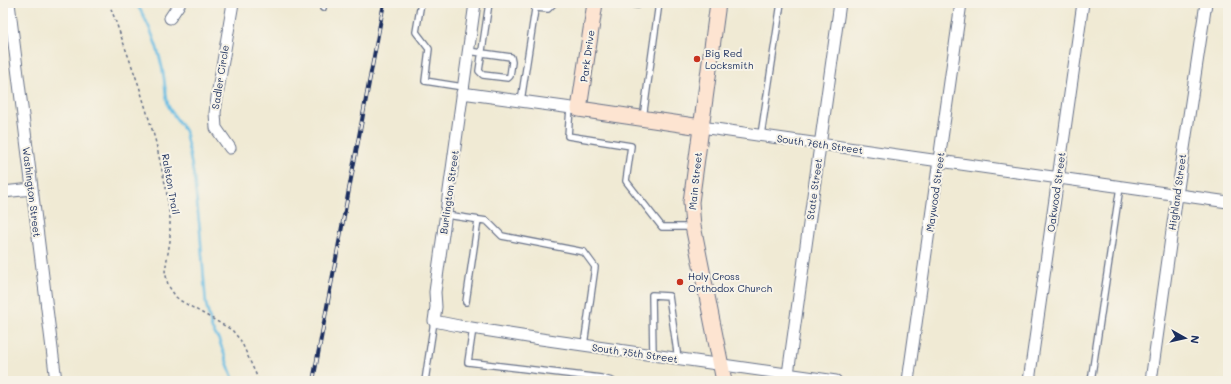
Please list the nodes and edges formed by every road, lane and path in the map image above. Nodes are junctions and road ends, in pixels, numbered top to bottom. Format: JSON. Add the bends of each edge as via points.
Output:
{"nodes":[{"id":1,"x":9,"y":3,"type":"edge"},
{"id":2,"x":109,"y":3,"type":"edge"},
{"id":3,"x":180,"y":3,"type":"edge"},
{"id":4,"x":233,"y":3,"type":"edge"},
{"id":5,"x":421,"y":3,"type":"edge"},
{"id":6,"x":475,"y":3,"type":"edge"},
{"id":7,"x":489,"y":3,"type":"edge"},
{"id":8,"x":554,"y":3,"type":"edge"},
{"id":9,"x":595,"y":3,"type":"edge"},
{"id":10,"x":626,"y":3,"type":"edge"},
{"id":11,"x":641,"y":3,"type":"edge"},
{"id":12,"x":659,"y":3,"type":"edge"},
{"id":13,"x":718,"y":3,"type":"edge"},
{"id":14,"x":781,"y":3,"type":"edge"},
{"id":15,"x":840,"y":3,"type":"edge"},
{"id":16,"x":961,"y":3,"type":"edge"},
{"id":17,"x":1083,"y":3,"type":"edge"},
{"id":18,"x":1206,"y":3,"type":"edge"},
{"id":19,"x":535,"y":5,"type":"edge"},
{"id":20,"x":170,"y":18,"type":"dead end"},
{"id":21,"x":468,"y":51,"type":"junction"},
{"id":22,"x":481,"y":53,"type":"junction"},
{"id":23,"x":463,"y":90,"type":"junction"},
{"id":24,"x":521,"y":101,"type":"junction"},
{"id":25,"x":575,"y":109,"type":"junction"},
{"id":26,"x":643,"y":118,"type":"junction"},
{"id":27,"x":701,"y":127,"type":"junction"},
{"id":28,"x":761,"y":135,"type":"junction"},
{"id":29,"x":820,"y":144,"type":"junction"},
{"id":30,"x":230,"y":148,"type":"dead end"},
{"id":31,"x":939,"y":161,"type":"junction"},
{"id":32,"x":1059,"y":178,"type":"junction"},
{"id":33,"x":1120,"y":186,"type":"junction"},
{"id":34,"x":32,"y":189,"type":"junction"},
{"id":35,"x":3,"y":192,"type":"edge"},
{"id":36,"x":1177,"y":195,"type":"junction"},
{"id":37,"x":1228,"y":202,"type":"edge"},
{"id":38,"x":446,"y":215,"type":"junction"},
{"id":39,"x":478,"y":220,"type":"junction"},
{"id":40,"x":693,"y":226,"type":"junction"},
{"id":41,"x":466,"y":302,"type":"dead end"},
{"id":42,"x":434,"y":321,"type":"junction"},
{"id":43,"x":473,"y":328,"type":"junction"},
{"id":44,"x":584,"y":345,"type":"junction"},
{"id":45,"x":653,"y":355,"type":"junction"},
{"id":46,"x":678,"y":359,"type":"junction"},
{"id":47,"x":721,"y":365,"type":"junction"},
{"id":48,"x":788,"y":374,"type":"junction"},
{"id":49,"x":56,"y":381,"type":"edge"},
{"id":50,"x":259,"y":381,"type":"edge"},
{"id":51,"x":425,"y":381,"type":"edge"},
{"id":52,"x":612,"y":381,"type":"edge"},
{"id":53,"x":724,"y":381,"type":"edge"},
{"id":54,"x":836,"y":381,"type":"edge"},
{"id":55,"x":908,"y":381,"type":"edge"},
{"id":56,"x":1029,"y":381,"type":"edge"},
{"id":57,"x":1091,"y":381,"type":"edge"},
{"id":58,"x":1151,"y":381,"type":"edge"}],
"edges":[{"from":1,"to":34,"type":"street","name":"Washington Street"},
{"from":2,"to":50,"type":"path","name":"Ralston Trail","via":[[140,86],[166,188],[170,232],[165,271],[168,285],[181,301],[232,330],[241,342]]},
{"from":3,"to":20,"type":"street"},
{"from":4,"to":30,"type":"street","name":"Sadler Circle","via":[[214,113],[216,128]]},
{"from":5,"to":23,"type":"lane","via":[[416,32],[428,49],[424,81]]},
{"from":6,"to":21,"type":"street","name":"Burlington Street"},
{"from":7,"to":22,"type":"lane"},
{"from":8,"to":19,"type":"lane","via":[[548,9]]},
{"from":9,"to":25,"type":"main road","name":"Park Drive"},
{"from":10,"to":11,"type":"lane"},
{"from":12,"to":26,"type":"lane"},
{"from":13,"to":27,"type":"main road","name":"Main Street"},
{"from":14,"to":28,"type":"lane"},
{"from":15,"to":29,"type":"street","name":"State Street"},
{"from":16,"to":31,"type":"street","name":"Maywood Street"},
{"from":17,"to":32,"type":"street","name":"Oakwood Street"},
{"from":18,"to":36,"type":"street","name":"Highland Street"},
{"from":19,"to":24,"type":"lane"},
{"from":21,"to":22,"type":"lane"},
{"from":21,"to":23,"type":"street","name":"Burlington Street"},
{"from":22,"to":22,"type":"lane","via":[[511,57],[510,76],[508,78],[483,75],[479,71]]},
{"from":23,"to":24,"type":"street","name":"South 76th Street"},
{"from":23,"to":38,"type":"street","name":"Burlington Street"},
{"from":24,"to":25,"type":"street","name":"South 76th Street"},
{"from":25,"to":26,"type":"main road","name":"South 76th Street"},
{"from":25,"to":40,"type":"lane","via":[[568,136],[631,146],[626,182],[662,227]]},
{"from":26,"to":27,"type":"main road","name":"South 76th Street"},
{"from":27,"to":28,"type":"street","name":"South 76th Street"},
{"from":27,"to":40,"type":"main road","name":"Main Street","via":[[692,193]]},
{"from":28,"to":29,"type":"street","name":"South 76th Street"},
{"from":29,"to":31,"type":"street","name":"South 76th Street"},
{"from":29,"to":48,"type":"street","name":"State Street"},
{"from":31,"to":32,"type":"street","name":"South 76th Street"},
{"from":31,"to":55,"type":"street","name":"Maywood Street"},
{"from":32,"to":33,"type":"street","name":"South 76th Street"},
{"from":32,"to":56,"type":"street","name":"Oakwood Street"},
{"from":33,"to":36,"type":"street","name":"South 76th Street"},
{"from":33,"to":57,"type":"lane"},
{"from":34,"to":35,"type":"street"},
{"from":34,"to":49,"type":"street","name":"Washington Street"},
{"from":36,"to":37,"type":"street","name":"South 76th Street"},
{"from":36,"to":58,"type":"street","name":"Highland Street"},
{"from":38,"to":39,"type":"lane"},
{"from":38,"to":42,"type":"street","name":"Burlington Street","via":[[435,292]]},
{"from":39,"to":41,"type":"lane"},
{"from":39,"to":44,"type":"lane","via":[[487,221],[502,236],[584,252],[595,267]]},
{"from":40,"to":47,"type":"main road","name":"Main Street"},
{"from":42,"to":43,"type":"street","name":"South 75th Street"},
{"from":42,"to":51,"type":"lane","name":"Burlington Street"},
{"from":43,"to":44,"type":"street","name":"South 75th Street"},
{"from":43,"to":52,"type":"lane","via":[[468,362]]},
{"from":44,"to":45,"type":"street","name":"South 75th Street"},
{"from":45,"to":46,"type":"street","name":"South 75th Street"},
{"from":45,"to":46,"type":"lane","via":[[652,295],[669,296]]},
{"from":46,"to":47,"type":"street","name":"South 75th Street"},
{"from":47,"to":48,"type":"street","name":"South 75th Street"},
{"from":47,"to":53,"type":"main road","name":"Main Street"},
{"from":48,"to":54,"type":"street","name":"South 75th Street"}]}
